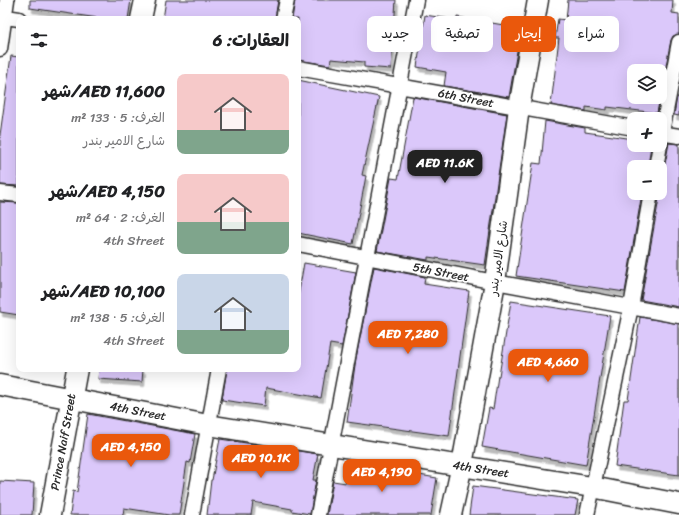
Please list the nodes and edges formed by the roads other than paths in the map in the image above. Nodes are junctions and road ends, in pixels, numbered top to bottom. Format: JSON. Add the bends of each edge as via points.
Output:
{"nodes":[{"id":1,"x":7,"y":0,"type":"edge"},
{"id":2,"x":144,"y":0,"type":"edge"},
{"id":3,"x":287,"y":0,"type":"edge"},
{"id":4,"x":416,"y":0,"type":"edge"},
{"id":5,"x":538,"y":0,"type":"edge"},
{"id":6,"x":2,"y":16,"type":"edge"},
{"id":7,"x":141,"y":16,"type":"edge"},
{"id":8,"x":284,"y":16,"type":"edge"},
{"id":9,"x":16,"y":18,"type":"edge"},
{"id":10,"x":679,"y":42,"type":"edge"},
{"id":11,"x":0,"y":49,"type":"edge"},
{"id":12,"x":301,"y":69,"type":"edge"},
{"id":13,"x":400,"y":86,"type":"junction"},
{"id":14,"x":519,"y":108,"type":"junction"},
{"id":15,"x":665,"y":112,"type":"edge"},
{"id":16,"x":627,"y":127,"type":"edge"},
{"id":17,"x":679,"y":136,"type":"edge"},
{"id":18,"x":667,"y":138,"type":"edge"},
{"id":19,"x":0,"y":193,"type":"edge"},
{"id":20,"x":16,"y":195,"type":"edge"},
{"id":21,"x":650,"y":200,"type":"edge"},
{"id":22,"x":301,"y":245,"type":"edge"},
{"id":23,"x":367,"y":257,"type":"junction"},
{"id":24,"x":495,"y":282,"type":"junction"},
{"id":25,"x":631,"y":307,"type":"junction"},
{"id":26,"x":679,"y":316,"type":"edge"},
{"id":27,"x":76,"y":372,"type":"edge"},
{"id":28,"x":218,"y":372,"type":"edge"},
{"id":29,"x":0,"y":385,"type":"edge"},
{"id":30,"x":71,"y":398,"type":"junction"},
{"id":31,"x":208,"y":425,"type":"junction"},
{"id":32,"x":331,"y":446,"type":"junction"},
{"id":33,"x":462,"y":465,"type":"junction"},
{"id":34,"x":592,"y":487,"type":"junction"},
{"id":35,"x":679,"y":504,"type":"edge"},
{"id":36,"x":50,"y":515,"type":"edge"},
{"id":37,"x":192,"y":515,"type":"edge"},
{"id":38,"x":318,"y":515,"type":"edge"},
{"id":39,"x":451,"y":515,"type":"edge"},
{"id":40,"x":587,"y":515,"type":"edge"}],
"edges":[{"from":1,"to":6,"type":"street"},
{"from":2,"to":7,"type":"street"},
{"from":3,"to":8,"type":"street"},
{"from":4,"to":13,"type":"street"},
{"from":5,"to":14,"type":"street","name":"شارع الامير بندر"},
{"from":6,"to":9,"type":"street"},
{"from":6,"to":11,"type":"street"},
{"from":10,"to":15,"type":"street"},
{"from":12,"to":13,"type":"street","name":"6th Street"},
{"from":13,"to":14,"type":"street","name":"6th Street"},
{"from":13,"to":23,"type":"street"},
{"from":14,"to":16,"type":"street","name":"6th Street"},
{"from":14,"to":24,"type":"street","name":"شارع الامير بندر"},
{"from":17,"to":18,"type":"street"},
{"from":19,"to":20,"type":"street"},
{"from":21,"to":25,"type":"street"},
{"from":22,"to":23,"type":"street","name":"5th Street"},
{"from":23,"to":24,"type":"street","name":"5th Street"},
{"from":23,"to":32,"type":"street"},
{"from":24,"to":25,"type":"street","name":"5th Street"},
{"from":24,"to":33,"type":"street","name":"شارع الامير بندر"},
{"from":25,"to":26,"type":"street","name":"5th Street"},
{"from":25,"to":34,"type":"street"},
{"from":27,"to":30,"type":"street","name":"Prince Naif Street"},
{"from":28,"to":31,"type":"street"},
{"from":29,"to":30,"type":"street","name":"4th Street"},
{"from":30,"to":31,"type":"street","name":"4th Street"},
{"from":30,"to":36,"type":"street","name":"Prince Naif Street"},
{"from":31,"to":32,"type":"street","name":"4th Street"},
{"from":31,"to":37,"type":"street"},
{"from":32,"to":33,"type":"street","name":"4th Street"},
{"from":32,"to":38,"type":"street"},
{"from":33,"to":34,"type":"street","name":"4th Street"},
{"from":33,"to":39,"type":"street","name":"شارع الامير بندر"},
{"from":34,"to":35,"type":"street","name":"4th Street"},
{"from":34,"to":40,"type":"street"}]}
